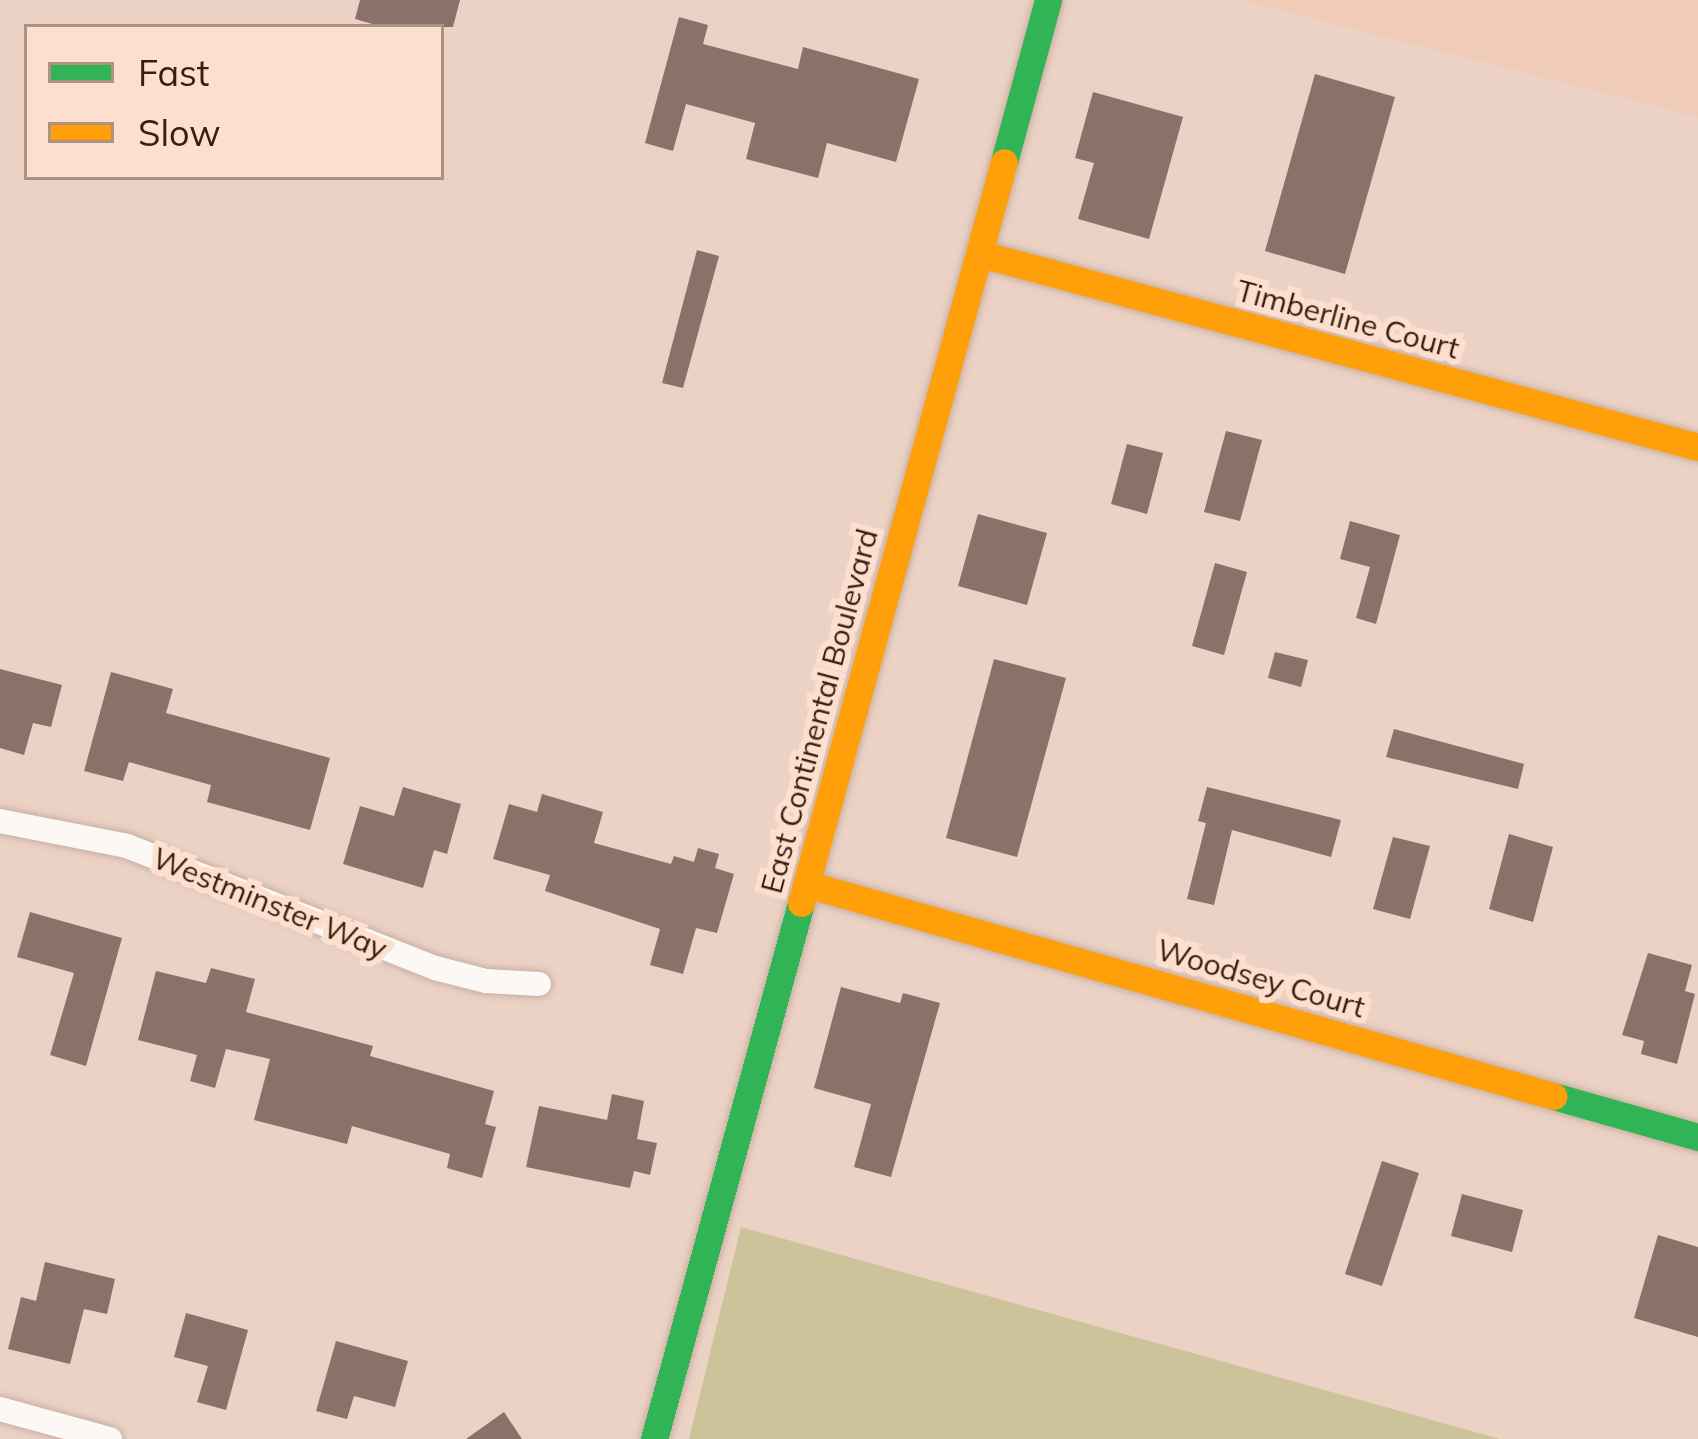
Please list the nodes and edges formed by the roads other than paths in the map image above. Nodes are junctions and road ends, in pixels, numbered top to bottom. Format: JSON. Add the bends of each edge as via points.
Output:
{"nodes":[{"id":1,"x":1048,"y":0,"type":"edge"},
{"id":2,"x":981,"y":254,"type":"junction"},
{"id":3,"x":1698,"y":447,"type":"edge"},
{"id":4,"x":0,"y":821,"type":"edge"},
{"id":5,"x":806,"y":884,"type":"junction"},
{"id":6,"x":539,"y":984,"type":"dead end"},
{"id":7,"x":1698,"y":1136,"type":"edge"},
{"id":8,"x":0,"y":1409,"type":"edge"},
{"id":9,"x":110,"y":1439,"type":"edge"},
{"id":10,"x":654,"y":1439,"type":"edge"}],
"edges":[{"from":1,"to":2,"type":"street","name":"East Continental Boulevard"},
{"from":2,"to":3,"type":"street","name":"Timberline Court"},
{"from":2,"to":5,"type":"street","name":"East Continental Boulevard"},
{"from":4,"to":6,"type":"street","name":"Westminster Way","via":[[127,846],[436,968]]},
{"from":5,"to":7,"type":"street","name":"Woodsey Court"},
{"from":5,"to":10,"type":"street","name":"East Continental Boulevard"},
{"from":8,"to":9,"type":"street"}]}
